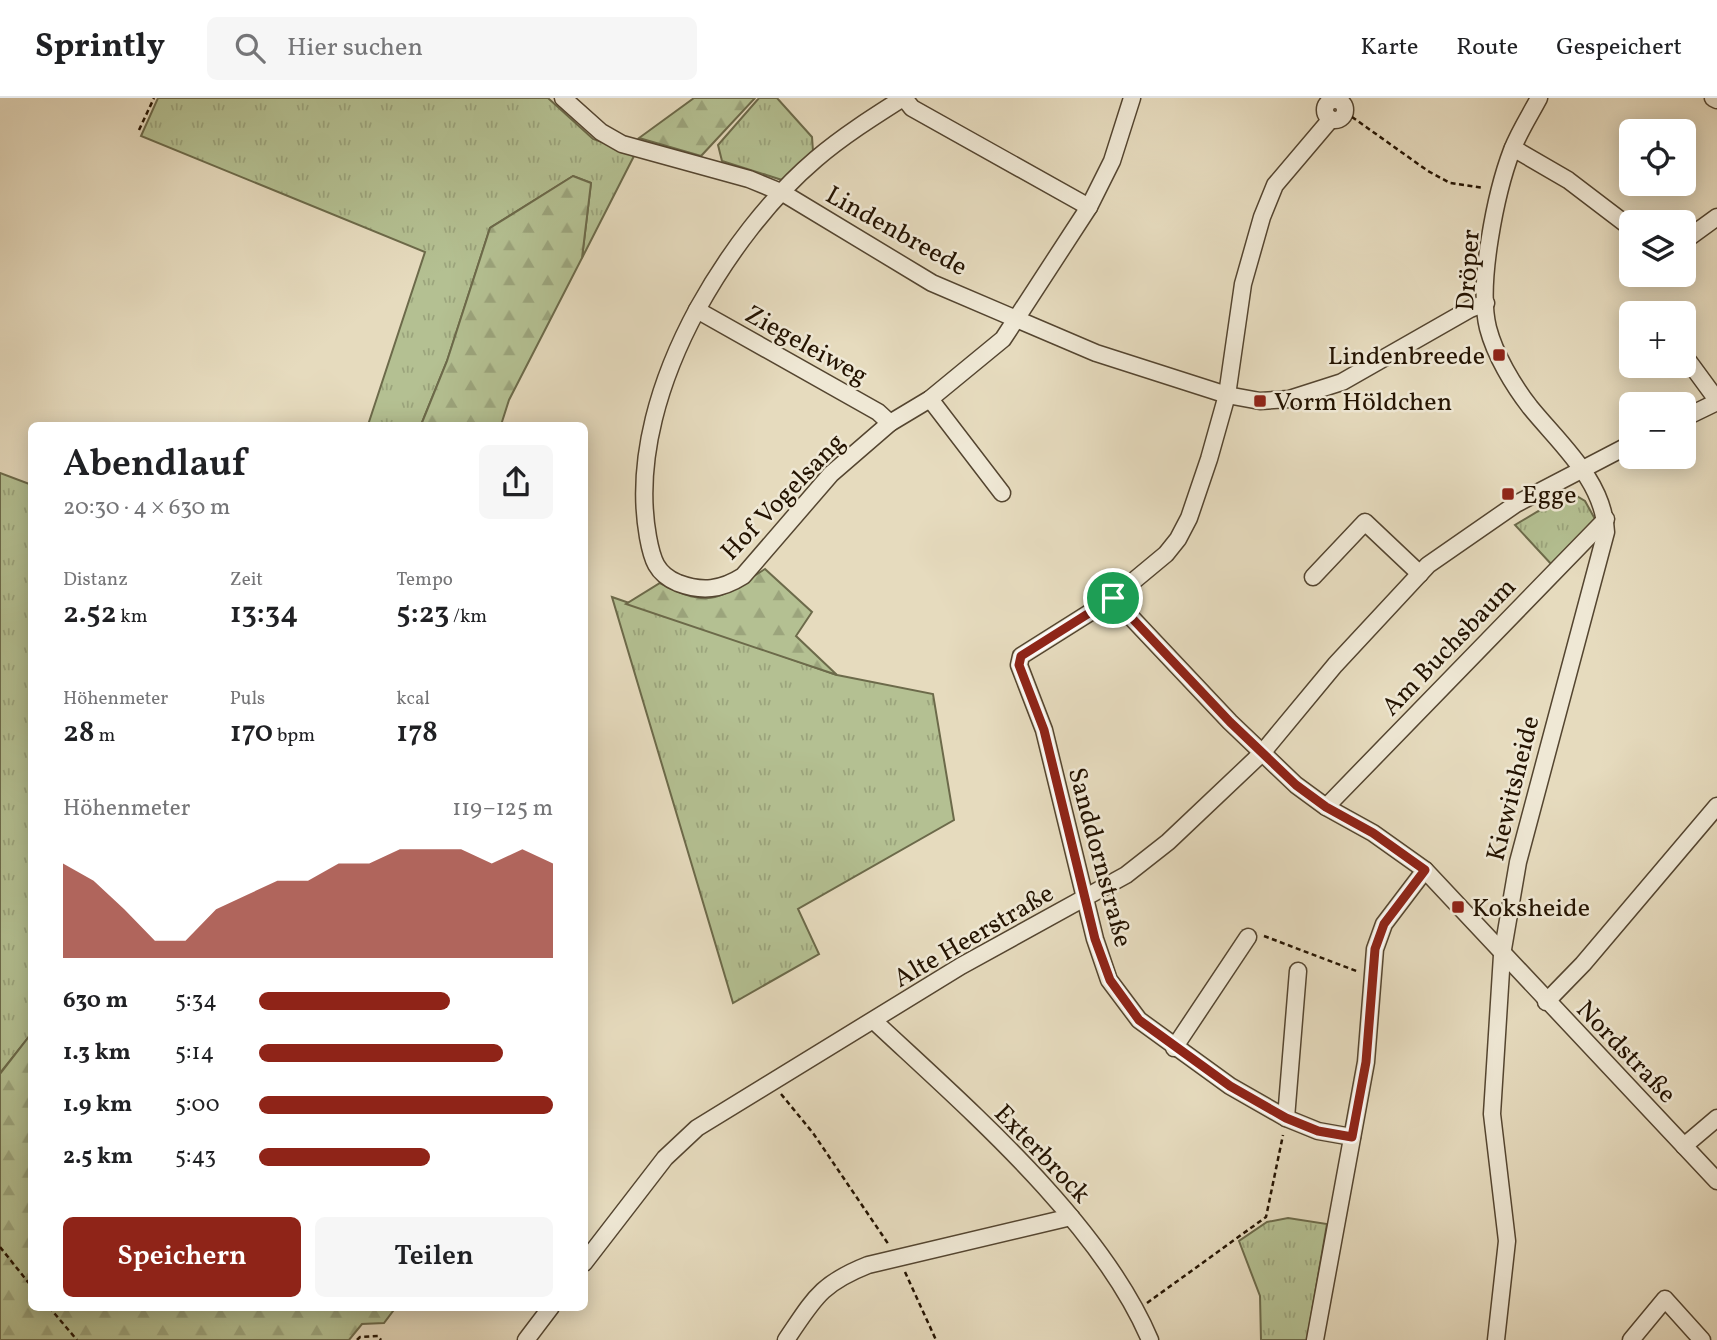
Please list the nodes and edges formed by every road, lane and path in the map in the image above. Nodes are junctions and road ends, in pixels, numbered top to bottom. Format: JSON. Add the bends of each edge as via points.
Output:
{"nodes":[{"id":1,"x":154,"y":98,"type":"edge"},
{"id":2,"x":563,"y":98,"type":"edge"},
{"id":3,"x":903,"y":98,"type":"edge"},
{"id":4,"x":1132,"y":98,"type":"edge"},
{"id":5,"x":1539,"y":98,"type":"edge"},
{"id":6,"x":1340,"y":108,"type":"edge"},
{"id":7,"x":139,"y":130,"type":"dead end"},
{"id":8,"x":1513,"y":148,"type":"junction"},
{"id":9,"x":1499,"y":192,"type":"junction"},
{"id":10,"x":783,"y":193,"type":"junction"},
{"id":11,"x":1089,"y":207,"type":"junction"},
{"id":12,"x":1717,"y":217,"type":"edge"},
{"id":13,"x":1619,"y":219,"type":"edge"},
{"id":14,"x":1696,"y":232,"type":"edge"},
{"id":15,"x":1486,"y":303,"type":"junction"},
{"id":16,"x":697,"y":310,"type":"junction"},
{"id":17,"x":1017,"y":319,"type":"junction"},
{"id":18,"x":1696,"y":372,"type":"edge"},
{"id":19,"x":1227,"y":395,"type":"junction"},
{"id":20,"x":930,"y":398,"type":"junction"},
{"id":21,"x":1717,"y":401,"type":"edge"},
{"id":22,"x":1696,"y":412,"type":"edge"},
{"id":23,"x":890,"y":424,"type":"junction"},
{"id":24,"x":1619,"y":449,"type":"edge"},
{"id":25,"x":1582,"y":467,"type":"junction"},
{"id":26,"x":1002,"y":493,"type":"dead end"},
{"id":27,"x":1606,"y":519,"type":"junction"},
{"id":28,"x":1424,"y":569,"type":"junction"},
{"id":29,"x":1313,"y":577,"type":"dead end"},
{"id":30,"x":1113,"y":598,"type":"junction"},
{"id":31,"x":1262,"y":753,"type":"junction"},
{"id":32,"x":1717,"y":806,"type":"edge"},
{"id":33,"x":1326,"y":807,"type":"junction"},
{"id":34,"x":1425,"y":870,"type":"junction"},
{"id":35,"x":1086,"y":900,"type":"junction"},
{"id":36,"x":1248,"y":937,"type":"joint"},
{"id":37,"x":1502,"y":955,"type":"junction"},
{"id":38,"x":1298,"y":971,"type":"dead end"},
{"id":39,"x":1372,"y":976,"type":"junction"},
{"id":40,"x":1546,"y":1002,"type":"junction"},
{"id":41,"x":874,"y":1021,"type":"junction"},
{"id":42,"x":1174,"y":1048,"type":"junction"},
{"id":43,"x":770,"y":1081,"type":"junction"},
{"id":44,"x":1286,"y":1118,"type":"junction"},
{"id":45,"x":1717,"y":1118,"type":"edge"},
{"id":46,"x":1352,"y":1137,"type":"junction"},
{"id":47,"x":1684,"y":1146,"type":"junction"},
{"id":48,"x":1717,"y":1181,"type":"edge"},
{"id":49,"x":1071,"y":1217,"type":"junction"},
{"id":50,"x":0,"y":1247,"type":"edge"},
{"id":51,"x":588,"y":1258,"type":"edge"},
{"id":52,"x":899,"y":1260,"type":"junction"},
{"id":53,"x":28,"y":1282,"type":"edge"},
{"id":54,"x":1137,"y":1310,"type":"junction"},
{"id":55,"x":52,"y":1311,"type":"edge"},
{"id":56,"x":548,"y":1311,"type":"edge"},
{"id":57,"x":77,"y":1340,"type":"edge"},
{"id":58,"x":357,"y":1340,"type":"edge"},
{"id":59,"x":381,"y":1340,"type":"edge"},
{"id":60,"x":526,"y":1340,"type":"edge"},
{"id":61,"x":786,"y":1340,"type":"edge"},
{"id":62,"x":936,"y":1340,"type":"edge"},
{"id":63,"x":1150,"y":1340,"type":"edge"},
{"id":64,"x":1315,"y":1340,"type":"edge"},
{"id":65,"x":1496,"y":1340,"type":"edge"},
{"id":66,"x":1631,"y":1340,"type":"edge"},
{"id":67,"x":1702,"y":1340,"type":"edge"}],
"edges":[{"from":1,"to":7,"type":"path"},
{"from":2,"to":10,"type":"street","name":"Lindenbreede","via":[[622,144]]},
{"from":3,"to":10,"type":"street","name":"Hof Vogelsang","via":[[814,160]]},
{"from":3,"to":11,"type":"street","via":[[912,108]]},
{"from":4,"to":11,"type":"street","name":"Hof Vogelsang","via":[[1112,161]]},
{"from":5,"to":8,"type":"street","name":"Dröper"},
{"from":6,"to":9,"type":"path","via":[[1450,183]]},
{"from":6,"to":19,"type":"street","via":[[1275,185],[1262,217],[1243,285]]},
{"from":8,"to":9,"type":"street","name":"Dröper"},
{"from":8,"to":13,"type":"street","via":[[1568,180]]},
{"from":9,"to":15,"type":"street","name":"Dröper"},
{"from":10,"to":16,"type":"street","name":"Hof Vogelsang","via":[[728,259]]},
{"from":10,"to":17,"type":"street","name":"Lindenbreede","via":[[904,268]]},
{"from":11,"to":17,"type":"street","name":"Hof Vogelsang"},
{"from":12,"to":14,"type":"street"},
{"from":15,"to":19,"type":"street","name":"Lindenbreede","via":[[1342,382],[1289,399],[1259,401]]},
{"from":15,"to":25,"type":"street","name":"Dröper","via":[[1488,327],[1514,383]]},
{"from":16,"to":23,"type":"street","name":"Ziegeleiweg","via":[[878,412]]},
{"from":16,"to":23,"type":"street","name":"Hof Vogelsang","via":[[670,369],[648,447],[644,513],[652,556],[667,578],[711,589],[743,576],[831,474]]},
{"from":17,"to":19,"type":"street","name":"Lindenbreede","via":[[1096,353]]},
{"from":17,"to":20,"type":"street","name":"Hof Vogelsang","via":[[1003,339]]},
{"from":18,"to":21,"type":"street"},
{"from":19,"to":30,"type":"street","via":[[1189,518],[1178,538],[1166,554]]},
{"from":20,"to":23,"type":"street","name":"Hof Vogelsang"},
{"from":20,"to":26,"type":"street"},
{"from":21,"to":22,"type":"street"},
{"from":24,"to":25,"type":"street","name":"Alte Heerstraße"},
{"from":25,"to":27,"type":"street"},
{"from":25,"to":28,"type":"street","name":"Alte Heerstraße","via":[[1499,515]]},
{"from":27,"to":33,"type":"street","name":"Am Buchsbaum"},
{"from":27,"to":37,"type":"street","name":"Kiewitsheide","via":[[1518,862]]},
{"from":28,"to":29,"type":"street","via":[[1365,522]]},
{"from":28,"to":31,"type":"street","name":"Alte Heerstraße"},
{"from":30,"to":31,"type":"street"},
{"from":30,"to":35,"type":"street","name":"Sanddornstraße","via":[[1021,656],[1019,665],[1044,730]]},
{"from":31,"to":33,"type":"street"},
{"from":31,"to":35,"type":"street","name":"Alte Heerstraße","via":[[1168,842],[1126,876]]},
{"from":32,"to":40,"type":"street"},
{"from":33,"to":34,"type":"street"},
{"from":34,"to":37,"type":"street"},
{"from":34,"to":39,"type":"street","via":[[1384,924]]},
{"from":35,"to":41,"type":"street","name":"Alte Heerstraße","via":[[980,956]]},
{"from":35,"to":42,"type":"street","name":"Sanddornstraße","via":[[1110,980],[1139,1020]]},
{"from":36,"to":39,"type":"path","via":[[1264,936]]},
{"from":36,"to":42,"type":"street"},
{"from":37,"to":40,"type":"street","name":"Nordstraße"},
{"from":37,"to":65,"type":"street","name":"Kiewitsheide","via":[[1492,1114],[1507,1241]]},
{"from":38,"to":44,"type":"street"},
{"from":39,"to":46,"type":"street","via":[[1366,1062]]},
{"from":40,"to":47,"type":"street","name":"Nordstraße"},
{"from":41,"to":43,"type":"street","name":"Alte Heerstraße"},
{"from":41,"to":49,"type":"street","name":"Exterbrock"},
{"from":42,"to":44,"type":"street","name":"Sanddornstraße"},
{"from":43,"to":51,"type":"street","name":"Alte Heerstraße","via":[[697,1128],[665,1158]]},
{"from":43,"to":52,"type":"path","via":[[813,1133]]},
{"from":44,"to":46,"type":"street","name":"Sanddornstraße","via":[[1318,1131]]},
{"from":44,"to":54,"type":"path","via":[[1266,1217]]},
{"from":45,"to":47,"type":"street"},
{"from":46,"to":64,"type":"street"},
{"from":47,"to":48,"type":"street","name":"Nordstraße"},
{"from":49,"to":52,"type":"street"},
{"from":49,"to":54,"type":"street","name":"Exterbrock"},
{"from":50,"to":53,"type":"path"},
{"from":52,"to":61,"type":"street","via":[[838,1277],[816,1296]]},
{"from":52,"to":62,"type":"path"},
{"from":54,"to":63,"type":"street","name":"Exterbrock"},
{"from":55,"to":57,"type":"path"},
{"from":56,"to":60,"type":"street"},
{"from":58,"to":59,"type":"path","via":[[378,1336]]},
{"from":66,"to":67,"type":"street","via":[[1665,1299]]}]}
